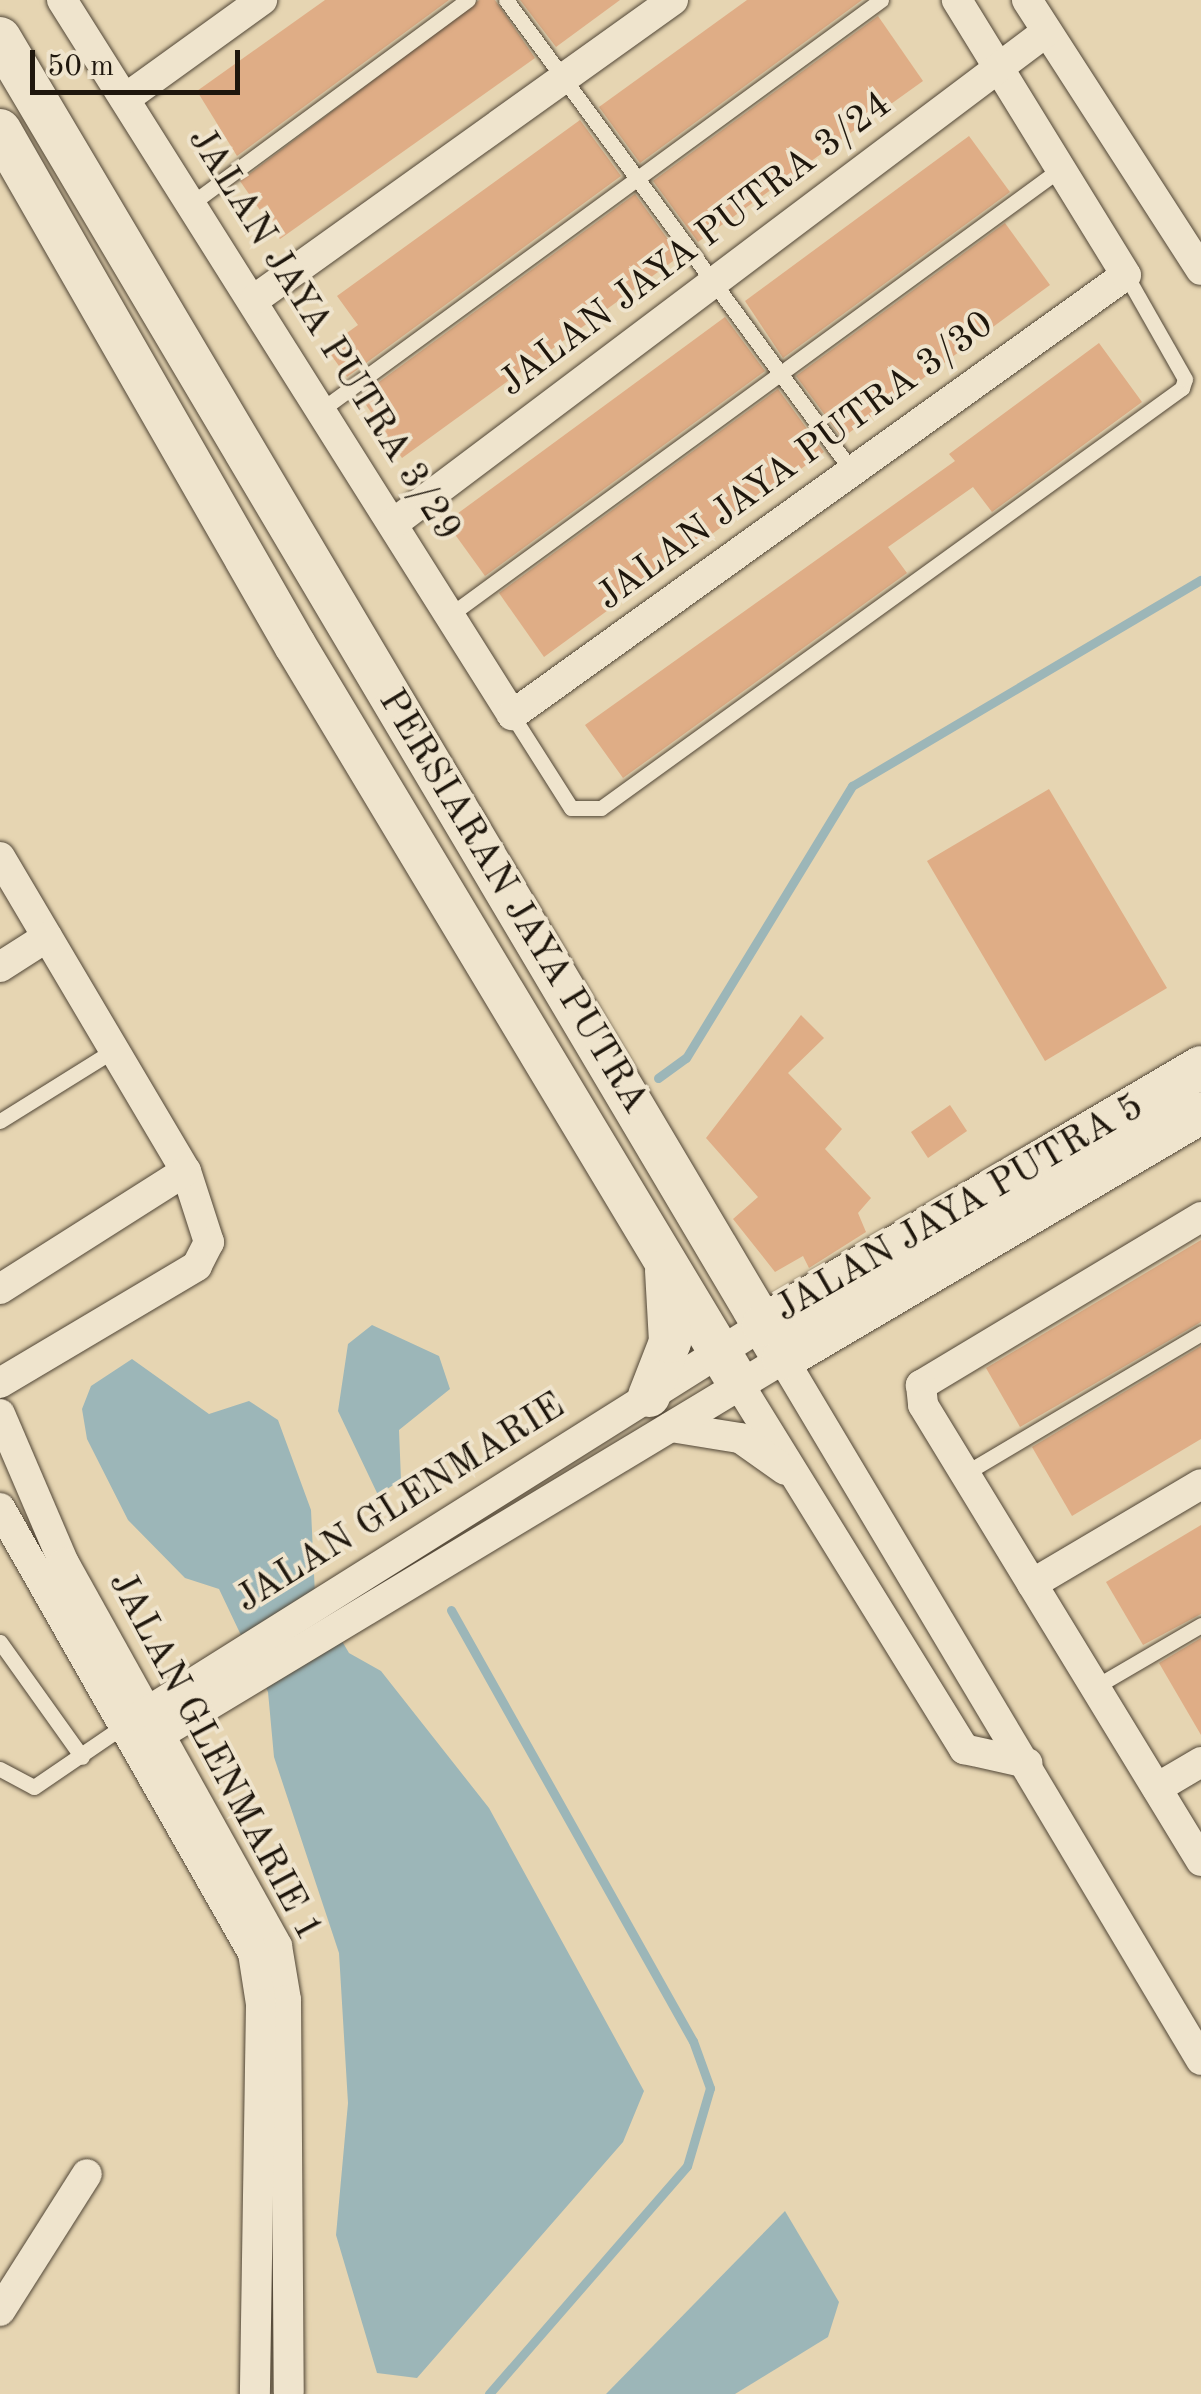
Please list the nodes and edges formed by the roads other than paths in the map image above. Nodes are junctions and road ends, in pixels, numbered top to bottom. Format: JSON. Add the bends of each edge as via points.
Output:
{"nodes":[{"id":1,"x":62,"y":0,"type":"edge"},
{"id":2,"x":262,"y":0,"type":"edge"},
{"id":3,"x":468,"y":0,"type":"edge"},
{"id":4,"x":506,"y":0,"type":"edge"},
{"id":5,"x":674,"y":0,"type":"edge"},
{"id":6,"x":881,"y":0,"type":"edge"},
{"id":7,"x":957,"y":0,"type":"edge"},
{"id":8,"x":1027,"y":0,"type":"edge"},
{"id":9,"x":1046,"y":32,"type":"junction"},
{"id":10,"x":0,"y":38,"type":"edge"},
{"id":11,"x":998,"y":67,"type":"junction"},
{"id":12,"x":563,"y":79,"type":"junction"},
{"id":13,"x":126,"y":98,"type":"junction"},
{"id":14,"x":0,"y":130,"type":"edge"},
{"id":15,"x":1060,"y":168,"type":"junction"},
{"id":16,"x":636,"y":179,"type":"junction"},
{"id":17,"x":195,"y":200,"type":"junction"},
{"id":18,"x":1201,"y":270,"type":"edge"},
{"id":19,"x":1126,"y":276,"type":"junction"},
{"id":20,"x":712,"y":284,"type":"junction"},
{"id":21,"x":255,"y":299,"type":"junction"},
{"id":22,"x":780,"y":374,"type":"junction"},
{"id":23,"x":321,"y":410,"type":"junction"},
{"id":24,"x":852,"y":471,"type":"junction"},
{"id":25,"x":394,"y":523,"type":"junction"},
{"id":26,"x":450,"y":615,"type":"junction"},
{"id":27,"x":512,"y":715,"type":"junction"},
{"id":28,"x":0,"y":857,"type":"edge"},
{"id":29,"x":47,"y":937,"type":"junction"},
{"id":30,"x":0,"y":967,"type":"edge"},
{"id":31,"x":114,"y":1050,"type":"junction"},
{"id":32,"x":1201,"y":1068,"type":"edge"},
{"id":33,"x":1201,"y":1113,"type":"edge"},
{"id":34,"x":0,"y":1121,"type":"edge"},
{"id":35,"x":186,"y":1170,"type":"junction"},
{"id":36,"x":1201,"y":1217,"type":"edge"},
{"id":37,"x":666,"y":1264,"type":"junction"},
{"id":38,"x":0,"y":1289,"type":"edge"},
{"id":39,"x":1201,"y":1333,"type":"edge"},
{"id":40,"x":773,"y":1342,"type":"junction"},
{"id":41,"x":730,"y":1369,"type":"junction"},
{"id":42,"x":0,"y":1383,"type":"edge"},
{"id":43,"x":660,"y":1411,"type":"junction"},
{"id":44,"x":0,"y":1414,"type":"edge"},
{"id":45,"x":964,"y":1474,"type":"junction"},
{"id":46,"x":799,"y":1481,"type":"junction"},
{"id":47,"x":1201,"y":1484,"type":"edge"},
{"id":48,"x":0,"y":1509,"type":"edge"},
{"id":49,"x":51,"y":1570,"type":"junction"},
{"id":50,"x":1032,"y":1584,"type":"junction"},
{"id":51,"x":1201,"y":1624,"type":"edge"},
{"id":52,"x":0,"y":1642,"type":"edge"},
{"id":53,"x":1095,"y":1687,"type":"junction"},
{"id":54,"x":146,"y":1728,"type":"junction"},
{"id":55,"x":86,"y":1755,"type":"junction"},
{"id":56,"x":1201,"y":1762,"type":"edge"},
{"id":57,"x":1027,"y":1763,"type":"junction"},
{"id":58,"x":0,"y":1769,"type":"edge"},
{"id":59,"x":1157,"y":1788,"type":"junction"},
{"id":60,"x":1201,"y":1861,"type":"edge"},
{"id":61,"x":1201,"y":2060,"type":"edge"},
{"id":62,"x":87,"y":2174,"type":"dead end"},
{"id":63,"x":272,"y":2187,"type":"junction"},
{"id":64,"x":0,"y":2311,"type":"edge"},
{"id":65,"x":290,"y":2393,"type":"edge"},
{"id":66,"x":255,"y":2394,"type":"edge"}],
"edges":[{"from":1,"to":13,"type":"street","name":"JALAN JAYA PUTRA 3/29"},
{"from":2,"to":13,"type":"street"},
{"from":3,"to":17,"type":"lane"},
{"from":4,"to":12,"type":"lane"},
{"from":5,"to":12,"type":"street"},
{"from":6,"to":16,"type":"lane"},
{"from":7,"to":11,"type":"street"},
{"from":8,"to":9,"type":"street"},
{"from":9,"to":11,"type":"street","name":"JALAN JAYA PUTRA 3/24"},
{"from":9,"to":18,"type":"street"},
{"from":10,"to":40,"type":"street","name":"PERSIARAN JAYA PUTRA"},
{"from":11,"to":15,"type":"street"},
{"from":11,"to":20,"type":"street","name":"JALAN JAYA PUTRA 3/24"},
{"from":12,"to":16,"type":"lane"},
{"from":12,"to":21,"type":"street"},
{"from":13,"to":17,"type":"street","name":"JALAN JAYA PUTRA 3/29"},
{"from":14,"to":37,"type":"street","name":"PERSIARAN JAYA PUTRA"},
{"from":15,"to":19,"type":"street"},
{"from":15,"to":22,"type":"lane"},
{"from":16,"to":20,"type":"lane"},
{"from":16,"to":23,"type":"lane"},
{"from":17,"to":21,"type":"street","name":"JALAN JAYA PUTRA 3/29"},
{"from":19,"to":24,"type":"street","name":"JALAN JAYA PUTRA 3/30"},
{"from":19,"to":27,"type":"lane","via":[[1185,378],[1182,388],[601,808],[570,808]]},
{"from":20,"to":22,"type":"lane"},
{"from":20,"to":25,"type":"street","name":"JALAN JAYA PUTRA 3/24"},
{"from":21,"to":23,"type":"street","name":"JALAN JAYA PUTRA 3/29"},
{"from":22,"to":24,"type":"lane"},
{"from":22,"to":26,"type":"lane"},
{"from":23,"to":25,"type":"street","name":"JALAN JAYA PUTRA 3/29"},
{"from":24,"to":27,"type":"street","name":"JALAN JAYA PUTRA 3/30"},
{"from":25,"to":26,"type":"street","name":"JALAN JAYA PUTRA 3/29"},
{"from":26,"to":27,"type":"street","name":"JALAN JAYA PUTRA 3/29"},
{"from":28,"to":29,"type":"street"},
{"from":29,"to":30,"type":"street"},
{"from":29,"to":31,"type":"street"},
{"from":31,"to":34,"type":"lane"},
{"from":31,"to":35,"type":"street"},
{"from":32,"to":40,"type":"street","name":"JALAN JAYA PUTRA 5"},
{"from":33,"to":40,"type":"street","name":"JALAN JAYA PUTRA 5"},
{"from":35,"to":38,"type":"street"},
{"from":35,"to":42,"type":"street","via":[[208,1218],[197,1266]]},
{"from":36,"to":45,"type":"street","via":[[921,1384],[923,1405]]},
{"from":37,"to":41,"type":"street","name":"PERSIARAN JAYA PUTRA"},
{"from":37,"to":43,"type":"street","via":[[670,1342]]},
{"from":39,"to":45,"type":"lane"},
{"from":40,"to":41,"type":"street","name":"JALAN JAYA PUTRA 5"},
{"from":40,"to":57,"type":"street","name":"PERSIARAN JAYA PUTRA"},
{"from":41,"to":43,"type":"street","name":"JALAN GLENMARIE"},
{"from":41,"to":46,"type":"street","name":"PERSIARAN JAYA PUTRA"},
{"from":43,"to":46,"type":"street","via":[[740,1438]]},
{"from":43,"to":54,"type":"street","name":"JALAN GLENMARIE"},
{"from":44,"to":49,"type":"street","name":"JALAN GLENMARIE 1"},
{"from":45,"to":50,"type":"street"},
{"from":46,"to":57,"type":"street","name":"PERSIARAN JAYA PUTRA","via":[[964,1749]]},
{"from":47,"to":50,"type":"street"},
{"from":48,"to":49,"type":"street","name":"JALAN GLENMARIE 1"},
{"from":49,"to":54,"type":"street","name":"JALAN GLENMARIE 1"},
{"from":50,"to":53,"type":"street"},
{"from":51,"to":53,"type":"lane"},
{"from":52,"to":55,"type":"lane"},
{"from":53,"to":59,"type":"street"},
{"from":54,"to":55,"type":"lane"},
{"from":54,"to":55,"type":"lane"},
{"from":54,"to":63,"type":"street","name":"JALAN GLENMARIE 1","via":[[278,1946]]},
{"from":55,"to":58,"type":"lane","via":[[34,1787]]},
{"from":56,"to":59,"type":"street"},
{"from":57,"to":61,"type":"street","name":"PERSIARAN JAYA PUTRA"},
{"from":59,"to":60,"type":"street"},
{"from":62,"to":64,"type":"street"},
{"from":63,"to":65,"type":"street","name":"JALAN GLENMARIE 1"},
{"from":63,"to":66,"type":"street","name":"JALAN GLENMARIE 1"},
{"from":65,"to":66,"type":"street"}]}
